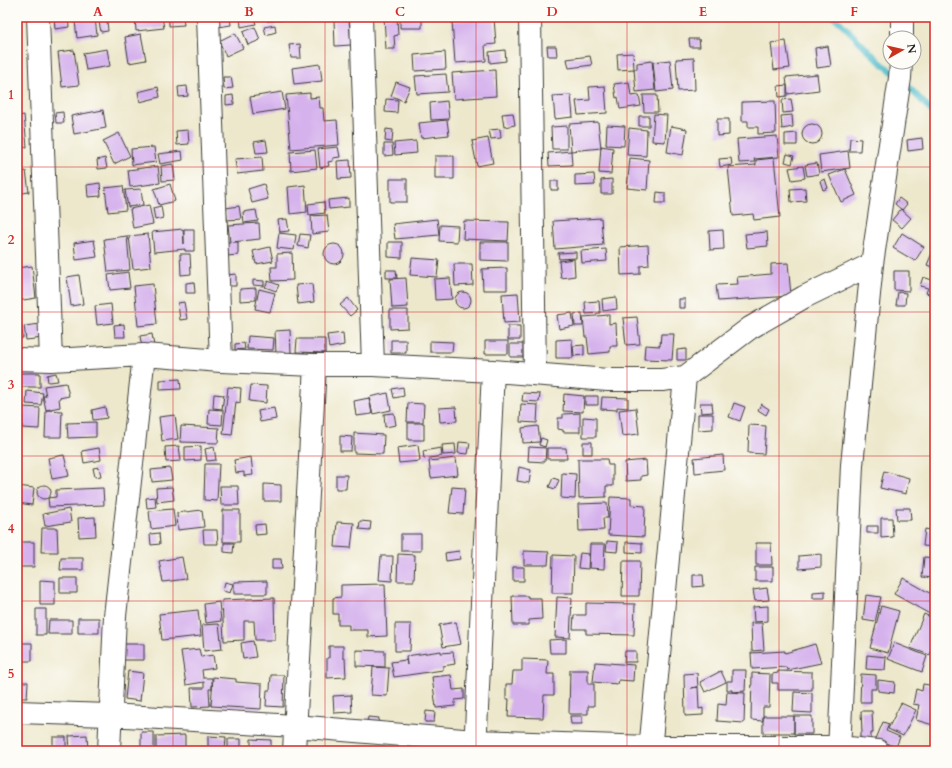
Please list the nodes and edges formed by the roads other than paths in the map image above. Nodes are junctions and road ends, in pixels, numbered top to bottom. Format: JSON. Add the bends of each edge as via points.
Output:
{"nodes":[{"id":1,"x":38,"y":17,"type":"edge"},
{"id":2,"x":208,"y":17,"type":"edge"},
{"id":3,"x":361,"y":17,"type":"edge"},
{"id":4,"x":530,"y":17,"type":"edge"},
{"id":5,"x":902,"y":17,"type":"edge"},
{"id":6,"x":902,"y":30,"type":"edge"},
{"id":7,"x":900,"y":70,"type":"edge"},
{"id":8,"x":872,"y":264,"type":"junction"},
{"id":9,"x":144,"y":355,"type":"junction"},
{"id":10,"x":17,"y":359,"type":"edge"},
{"id":11,"x":51,"y":360,"type":"junction"},
{"id":12,"x":221,"y":361,"type":"junction"},
{"id":13,"x":315,"y":365,"type":"junction"},
{"id":14,"x":373,"y":365,"type":"junction"},
{"id":15,"x":493,"y":371,"type":"junction"},
{"id":16,"x":535,"y":374,"type":"junction"},
{"id":17,"x":685,"y":377,"type":"junction"},
{"id":18,"x":17,"y":712,"type":"edge"},
{"id":19,"x":110,"y":715,"type":"junction"},
{"id":20,"x":295,"y":726,"type":"junction"},
{"id":21,"x":475,"y":746,"type":"edge"},
{"id":22,"x":650,"y":749,"type":"edge"},
{"id":23,"x":839,"y":749,"type":"edge"},
{"id":24,"x":108,"y":751,"type":"edge"},
{"id":25,"x":294,"y":751,"type":"edge"},
{"id":26,"x":878,"y":751,"type":"edge"}],
"edges":[{"from":1,"to":11,"type":"street"},
{"from":2,"to":12,"type":"street"},
{"from":3,"to":14,"type":"street"},
{"from":4,"to":16,"type":"street"},
{"from":5,"to":6,"type":"street"},
{"from":7,"to":8,"type":"street"},
{"from":8,"to":17,"type":"street","via":[[750,328]]},
{"from":8,"to":23,"type":"street","via":[[852,465]]},
{"from":9,"to":11,"type":"street"},
{"from":9,"to":12,"type":"street"},
{"from":9,"to":19,"type":"street","via":[[115,616]]},
{"from":10,"to":11,"type":"street"},
{"from":12,"to":13,"type":"street"},
{"from":13,"to":14,"type":"street"},
{"from":13,"to":20,"type":"street"},
{"from":14,"to":15,"type":"street"},
{"from":15,"to":16,"type":"street"},
{"from":15,"to":21,"type":"street"},
{"from":16,"to":17,"type":"street","via":[[608,380],[662,380]]},
{"from":17,"to":22,"type":"street"},
{"from":18,"to":19,"type":"street"},
{"from":19,"to":20,"type":"street"},
{"from":19,"to":24,"type":"street"},
{"from":20,"to":21,"type":"street"},
{"from":20,"to":25,"type":"street"},
{"from":21,"to":22,"type":"street"},
{"from":22,"to":23,"type":"street"},
{"from":23,"to":26,"type":"street"}]}
